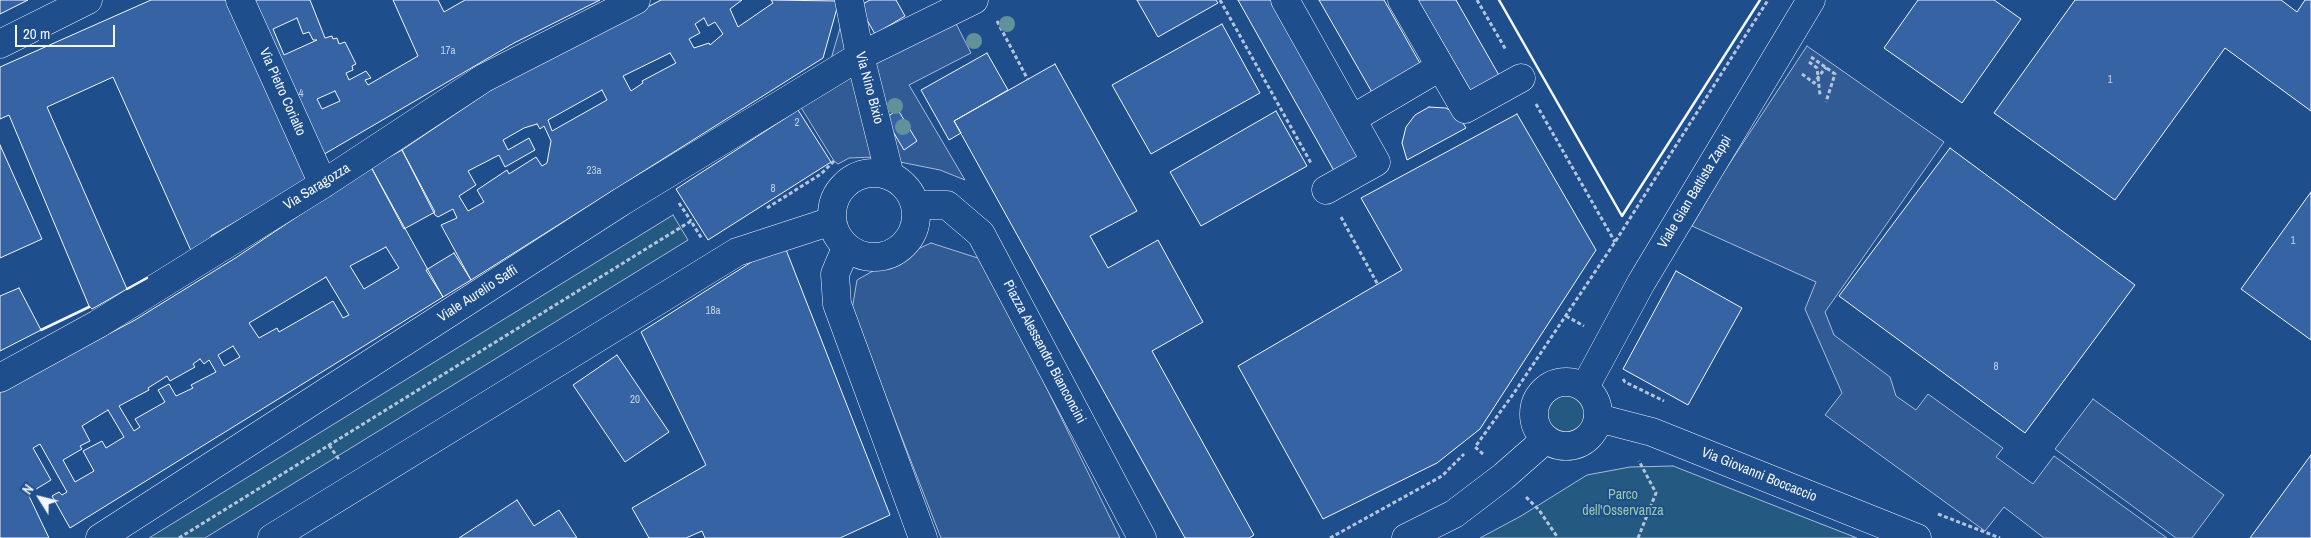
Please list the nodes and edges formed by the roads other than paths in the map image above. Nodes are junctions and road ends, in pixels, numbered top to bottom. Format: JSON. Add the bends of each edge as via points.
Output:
{"nodes":[{"id":1,"x":88,"y":0,"type":"edge"},
{"id":2,"x":240,"y":0,"type":"edge"},
{"id":3,"x":636,"y":0,"type":"edge"},
{"id":4,"x":849,"y":0,"type":"edge"},
{"id":5,"x":974,"y":0,"type":"edge"},
{"id":6,"x":1285,"y":0,"type":"edge"},
{"id":7,"x":1402,"y":0,"type":"edge"},
{"id":8,"x":1811,"y":0,"type":"edge"},
{"id":9,"x":0,"y":44,"type":"edge"},
{"id":10,"x":860,"y":56,"type":"junction"},
{"id":11,"x":1440,"y":67,"type":"junction"},
{"id":12,"x":1521,"y":78,"type":"road end"},
{"id":13,"x":1352,"y":118,"type":"junction"},
{"id":14,"x":890,"y":176,"type":"junction"},
{"id":15,"x":323,"y":184,"type":"junction"},
{"id":16,"x":1326,"y":190,"type":"road end"},
{"id":17,"x":915,"y":205,"type":"junction"},
{"id":18,"x":832,"y":221,"type":"junction"},
{"id":19,"x":846,"y":248,"type":"junction"},
{"id":20,"x":0,"y":378,"type":"edge"},
{"id":21,"x":1585,"y":388,"type":"junction"},
{"id":22,"x":1598,"y":418,"type":"junction"},
{"id":23,"x":1546,"y":439,"type":"junction"},
{"id":24,"x":100,"y":538,"type":"edge"},
{"id":25,"x":272,"y":538,"type":"edge"},
{"id":26,"x":923,"y":538,"type":"edge"},
{"id":27,"x":1142,"y":538,"type":"edge"},
{"id":28,"x":1406,"y":538,"type":"edge"},
{"id":29,"x":1918,"y":538,"type":"edge"}],
"edges":[{"from":1,"to":9,"type":"street"},
{"from":2,"to":15,"type":"street","name":"Via Pietro Corialto"},
{"from":3,"to":15,"type":"street","name":"Via Saragozza","via":[[484,78]]},
{"from":4,"to":10,"type":"street","name":"Via Nino Bixio"},
{"from":5,"to":10,"type":"street","name":"Viale Aurelio Saffi"},
{"from":6,"to":13,"type":"street"},
{"from":7,"to":11,"type":"street"},
{"from":8,"to":21,"type":"street","name":"Viale Gian Battista Zappi","via":[[1641,283]]},
{"from":10,"to":14,"type":"street","name":"Via Nino Bixio"},
{"from":10,"to":24,"type":"street","name":"Viale Aurelio Saffi","via":[[621,202]]},
{"from":11,"to":12,"type":"street","via":[[1465,109]]},
{"from":11,"to":13,"type":"street"},
{"from":13,"to":16,"type":"street","via":[[1376,162]]},
{"from":14,"to":17,"type":"street","via":[[906,187]]},
{"from":14,"to":18,"type":"street","via":[[876,173],[857,176],[840,190],[832,208]]},
{"from":15,"to":20,"type":"street","name":"Via Saragozza","via":[[98,324]]},
{"from":17,"to":19,"type":"street","via":[[916,221],[912,235],[892,254],[870,258]]},
{"from":17,"to":27,"type":"street","name":"Piazza Alessandro Bianconcini","via":[[947,205],[981,234]]},
{"from":18,"to":19,"type":"street","via":[[837,238]]},
{"from":18,"to":25,"type":"street","via":[[737,252]]},
{"from":19,"to":26,"type":"street","via":[[836,274],[837,304]]},
{"from":21,"to":22,"type":"street","via":[[1597,403]]},
{"from":21,"to":23,"type":"street","via":[[1575,382],[1556,383],[1539,397],[1534,416]]},
{"from":22,"to":23,"type":"street","via":[[1589,437],[1579,443],[1563,446]]},
{"from":22,"to":29,"type":"street","name":"Via Giovanni Boccaccio","via":[[1652,432]]},
{"from":23,"to":28,"type":"street","via":[[1454,514]]}]}
